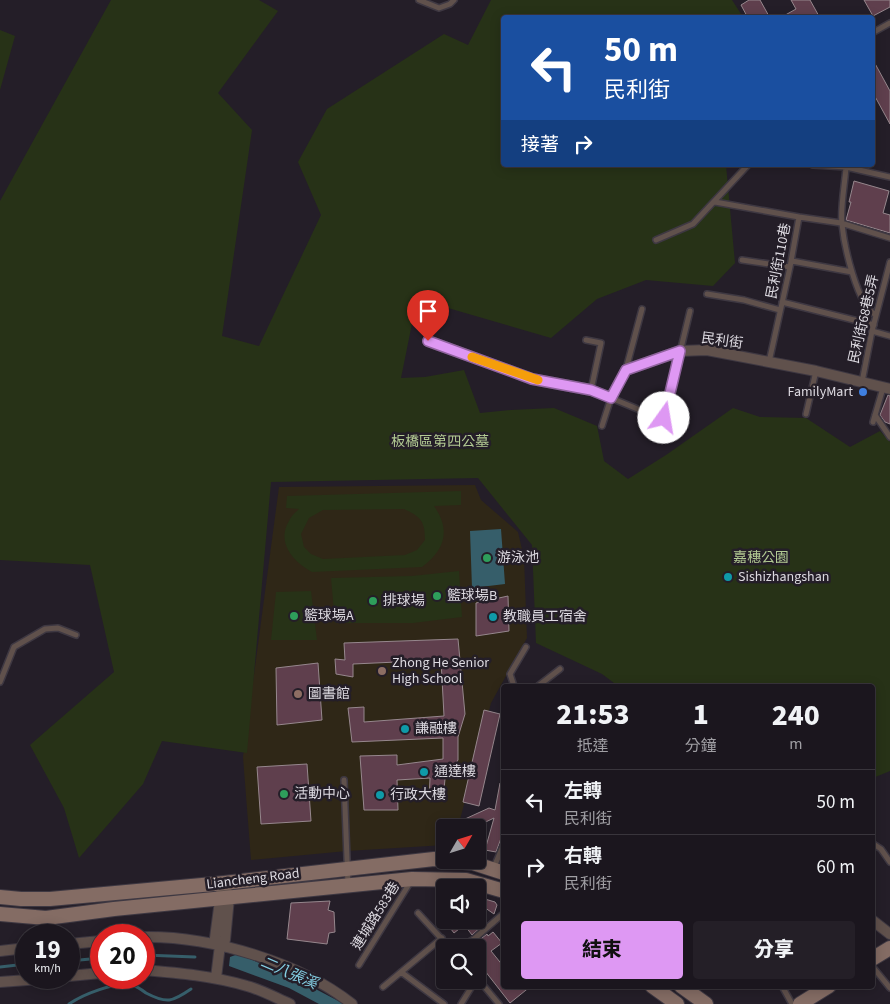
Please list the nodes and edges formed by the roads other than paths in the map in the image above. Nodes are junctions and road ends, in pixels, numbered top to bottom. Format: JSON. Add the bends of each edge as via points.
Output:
{"nodes":[{"id":1,"x":418,"y":0,"type":"edge"},
{"id":2,"x":454,"y":0,"type":"edge"},
{"id":3,"x":890,"y":23,"type":"edge"},
{"id":4,"x":875,"y":31,"type":"edge"},
{"id":5,"x":746,"y":167,"type":"edge"},
{"id":6,"x":846,"y":167,"type":"joint"},
{"id":7,"x":890,"y":177,"type":"edge"},
{"id":8,"x":715,"y":202,"type":"junction"},
{"id":9,"x":799,"y":217,"type":"junction"},
{"id":10,"x":841,"y":223,"type":"junction"},
{"id":11,"x":890,"y":238,"type":"edge"},
{"id":12,"x":656,"y":240,"type":"dead end"},
{"id":13,"x":742,"y":260,"type":"dead end"},
{"id":14,"x":792,"y":261,"type":"junction"},
{"id":15,"x":890,"y":262,"type":"edge"},
{"id":16,"x":790,"y":268,"type":"junction"},
{"id":17,"x":852,"y":272,"type":"junction"},
{"id":18,"x":707,"y":294,"type":"dead end"},
{"id":19,"x":782,"y":302,"type":"junction"},
{"id":20,"x":642,"y":308,"type":"dead end"},
{"id":21,"x":780,"y":310,"type":"junction"},
{"id":22,"x":690,"y":311,"type":"dead end"},
{"id":23,"x":876,"y":315,"type":"junction"},
{"id":24,"x":874,"y":325,"type":"junction"},
{"id":25,"x":872,"y":331,"type":"junction"},
{"id":26,"x":890,"y":336,"type":"edge"},
{"id":27,"x":586,"y":340,"type":"dead end"},
{"id":28,"x":428,"y":341,"type":"dead end"},
{"id":29,"x":680,"y":351,"type":"junction"},
{"id":30,"x":768,"y":363,"type":"junction"},
{"id":31,"x":626,"y":370,"type":"junction"},
{"id":32,"x":816,"y":371,"type":"junction"},
{"id":33,"x":862,"y":382,"type":"junction"},
{"id":34,"x":887,"y":388,"type":"edge"},
{"id":35,"x":591,"y":390,"type":"junction"},
{"id":36,"x":611,"y":398,"type":"junction"},
{"id":37,"x":640,"y":410,"type":"dead end"},
{"id":38,"x":806,"y":414,"type":"dead end"},
{"id":39,"x":875,"y":415,"type":"junction"},
{"id":40,"x":872,"y":422,"type":"dead end"},
{"id":41,"x":602,"y":426,"type":"dead end"},
{"id":42,"x":660,"y":435,"type":"dead end"},
{"id":43,"x":890,"y":437,"type":"edge"},
{"id":44,"x":76,"y":635,"type":"dead end"},
{"id":45,"x":526,"y":647,"type":"dead end"},
{"id":46,"x":560,"y":669,"type":"dead end"},
{"id":47,"x":0,"y":682,"type":"edge"},
{"id":48,"x":513,"y":684,"type":"edge"},
{"id":49,"x":541,"y":684,"type":"edge"},
{"id":50,"x":344,"y":780,"type":"dead end"},
{"id":51,"x":875,"y":845,"type":"edge"},
{"id":52,"x":501,"y":858,"type":"edge"},
{"id":53,"x":890,"y":862,"type":"edge"},
{"id":54,"x":348,"y":868,"type":"junction"},
{"id":55,"x":498,"y":871,"type":"edge"},
{"id":56,"x":412,"y":879,"type":"junction"},
{"id":57,"x":224,"y":883,"type":"junction"},
{"id":58,"x":348,"y":885,"type":"junction"},
{"id":59,"x":501,"y":890,"type":"edge"},
{"id":60,"x":0,"y":897,"type":"edge"},
{"id":61,"x":224,"y":899,"type":"junction"},
{"id":62,"x":418,"y":912,"type":"dead end"},
{"id":63,"x":0,"y":914,"type":"edge"},
{"id":64,"x":501,"y":916,"type":"edge"},
{"id":65,"x":875,"y":922,"type":"edge"},
{"id":66,"x":890,"y":934,"type":"edge"},
{"id":67,"x":155,"y":938,"type":"edge"},
{"id":68,"x":442,"y":938,"type":"joint"},
{"id":69,"x":474,"y":939,"type":"edge"},
{"id":70,"x":220,"y":945,"type":"junction"},
{"id":71,"x":890,"y":948,"type":"edge"},
{"id":72,"x":15,"y":949,"type":"edge"},
{"id":73,"x":0,"y":951,"type":"edge"},
{"id":74,"x":875,"y":957,"type":"edge"},
{"id":75,"x":359,"y":965,"type":"dead end"},
{"id":76,"x":875,"y":970,"type":"edge"},
{"id":77,"x":155,"y":971,"type":"edge"},
{"id":78,"x":401,"y":972,"type":"junction"},
{"id":79,"x":216,"y":978,"type":"junction"},
{"id":80,"x":15,"y":981,"type":"edge"},
{"id":81,"x":0,"y":982,"type":"edge"},
{"id":82,"x":383,"y":987,"type":"dead end"},
{"id":83,"x":890,"y":988,"type":"edge"},
{"id":84,"x":471,"y":989,"type":"edge"},
{"id":85,"x":485,"y":989,"type":"edge"},
{"id":86,"x":656,"y":989,"type":"edge"},
{"id":87,"x":685,"y":989,"type":"edge"},
{"id":88,"x":784,"y":989,"type":"edge"},
{"id":89,"x":824,"y":989,"type":"edge"},
{"id":90,"x":290,"y":1004,"type":"edge"},
{"id":91,"x":352,"y":1004,"type":"edge"},
{"id":92,"x":444,"y":1004,"type":"edge"},
{"id":93,"x":461,"y":1004,"type":"edge"},
{"id":94,"x":499,"y":1004,"type":"edge"},
{"id":95,"x":677,"y":1004,"type":"edge"},
{"id":96,"x":706,"y":1004,"type":"edge"},
{"id":97,"x":792,"y":1004,"type":"edge"},
{"id":98,"x":800,"y":1004,"type":"edge"}],
"edges":[{"from":1,"to":2,"type":"lane","via":[[439,8]]},
{"from":3,"to":4,"type":"lane"},
{"from":5,"to":8,"type":"lane"},
{"from":6,"to":7,"type":"lane"},
{"from":6,"to":10,"type":"lane"},
{"from":8,"to":9,"type":"lane","name":"民利街110巷"},
{"from":8,"to":12,"type":"lane","via":[[693,224]]},
{"from":9,"to":10,"type":"lane"},
{"from":9,"to":14,"type":"lane","name":"民利街110巷"},
{"from":10,"to":11,"type":"lane"},
{"from":10,"to":17,"type":"lane"},
{"from":13,"to":16,"type":"lane"},
{"from":14,"to":16,"type":"lane","name":"民利街110巷"},
{"from":14,"to":17,"type":"lane"},
{"from":15,"to":23,"type":"lane","name":"民利街68巷5弄"},
{"from":16,"to":19,"type":"lane","name":"民利街110巷"},
{"from":17,"to":23,"type":"lane","via":[[871,313]]},
{"from":18,"to":21,"type":"lane"},
{"from":19,"to":21,"type":"lane","name":"民利街110巷"},
{"from":19,"to":24,"type":"lane"},
{"from":20,"to":31,"type":"lane"},
{"from":21,"to":30,"type":"lane","name":"民利街110巷"},
{"from":22,"to":29,"type":"lane"},
{"from":23,"to":24,"type":"lane","name":"民利街68巷5弄"},
{"from":24,"to":25,"type":"lane","name":"民利街68巷5弄"},
{"from":25,"to":26,"type":"lane"},
{"from":25,"to":33,"type":"lane","name":"民利街68巷5弄"},
{"from":27,"to":35,"type":"lane","via":[[601,343]]},
{"from":28,"to":35,"type":"street","via":[[532,379]]},
{"from":29,"to":30,"type":"street","name":"民利街","via":[[707,350]]},
{"from":29,"to":31,"type":"street","name":"民利街"},
{"from":29,"to":42,"type":"lane"},
{"from":30,"to":32,"type":"street","name":"民利街"},
{"from":31,"to":36,"type":"street"},
{"from":32,"to":33,"type":"street","name":"民利街"},
{"from":32,"to":38,"type":"lane"},
{"from":33,"to":34,"type":"street","name":"民利街"},
{"from":34,"to":39,"type":"lane"},
{"from":35,"to":36,"type":"street"},
{"from":36,"to":37,"type":"lane"},
{"from":36,"to":41,"type":"lane"},
{"from":39,"to":40,"type":"lane"},
{"from":39,"to":43,"type":"lane"},
{"from":44,"to":47,"type":"lane","via":[[58,628],[45,629],[14,647]]},
{"from":45,"to":48,"type":"lane","via":[[510,674]]},
{"from":46,"to":49,"type":"lane"},
{"from":50,"to":54,"type":"lane"},
{"from":51,"to":53,"type":"lane"},
{"from":52,"to":55,"type":"lane"},
{"from":54,"to":55,"type":"main road","name":"Liancheng Road","via":[[434,859],[472,863]]},
{"from":54,"to":57,"type":"main road","name":"Liancheng Road"},
{"from":54,"to":58,"type":"lane"},
{"from":56,"to":58,"type":"main road","name":"Liancheng Road"},
{"from":56,"to":59,"type":"main road","name":"Liancheng Road","via":[[466,880]]},
{"from":56,"to":75,"type":"lane","name":"連城路583巷"},
{"from":57,"to":60,"type":"main road","name":"Liancheng Road","via":[[50,899]]},
{"from":57,"to":61,"type":"street"},
{"from":58,"to":61,"type":"main road","name":"Liancheng Road"},
{"from":61,"to":63,"type":"main road","name":"Liancheng Road","via":[[46,918]]},
{"from":61,"to":70,"type":"street","via":[[215,938]]},
{"from":62,"to":68,"type":"lane"},
{"from":64,"to":69,"type":"lane"},
{"from":65,"to":66,"type":"street"},
{"from":67,"to":70,"type":"street"},
{"from":68,"to":78,"type":"lane"},
{"from":70,"to":79,"type":"street"},
{"from":70,"to":91,"type":"street","via":[[278,963],[315,980]]},
{"from":71,"to":74,"type":"main road"},
{"from":72,"to":73,"type":"street"},
{"from":76,"to":83,"type":"lane"},
{"from":77,"to":79,"type":"street"},
{"from":78,"to":82,"type":"lane"},
{"from":78,"to":92,"type":"lane"},
{"from":79,"to":90,"type":"street","via":[[249,986]]},
{"from":80,"to":81,"type":"street"},
{"from":84,"to":93,"type":"lane"},
{"from":85,"to":94,"type":"lane"},
{"from":86,"to":95,"type":"main road"},
{"from":87,"to":96,"type":"main road"},
{"from":88,"to":97,"type":"lane"},
{"from":89,"to":98,"type":"main road"}]}
